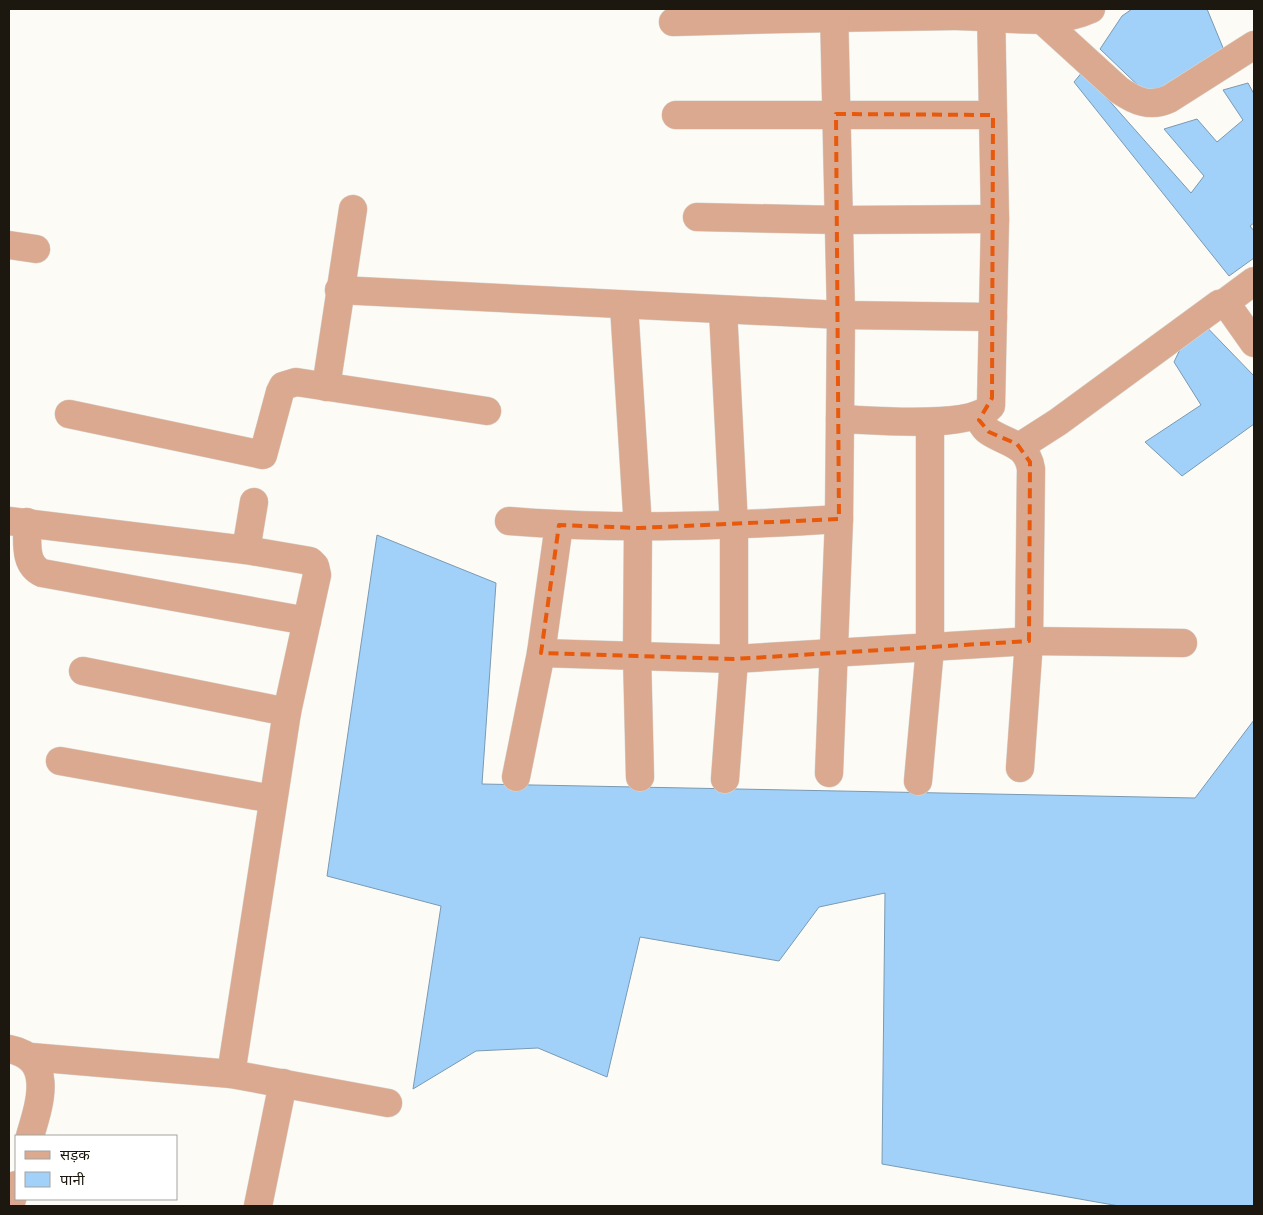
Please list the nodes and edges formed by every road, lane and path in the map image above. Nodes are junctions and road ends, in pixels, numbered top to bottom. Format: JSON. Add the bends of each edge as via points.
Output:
{"nodes":[{"id":1,"x":1091,"y":9,"type":"edge"},
{"id":2,"x":991,"y":12,"type":"edge"},
{"id":3,"x":835,"y":13,"type":"edge"},
{"id":4,"x":1041,"y":19,"type":"junction"},
{"id":5,"x":673,"y":22,"type":"dead end"},
{"id":6,"x":1254,"y":45,"type":"edge"},
{"id":7,"x":836,"y":114,"type":"junction"},
{"id":8,"x":993,"y":114,"type":"junction"},
{"id":9,"x":676,"y":115,"type":"dead end"},
{"id":10,"x":353,"y":209,"type":"dead end"},
{"id":11,"x":697,"y":217,"type":"dead end"},
{"id":12,"x":995,"y":219,"type":"junction"},
{"id":13,"x":839,"y":220,"type":"junction"},
{"id":14,"x":9,"y":245,"type":"edge"},
{"id":15,"x":36,"y":250,"type":"dead end"},
{"id":16,"x":1254,"y":281,"type":"edge"},
{"id":17,"x":339,"y":290,"type":"junction"},
{"id":18,"x":1223,"y":304,"type":"junction"},
{"id":19,"x":624,"y":305,"type":"junction"},
{"id":20,"x":723,"y":310,"type":"junction"},
{"id":21,"x":841,"y":315,"type":"junction"},
{"id":22,"x":993,"y":317,"type":"junction"},
{"id":23,"x":1254,"y":343,"type":"edge"},
{"id":24,"x":326,"y":386,"type":"junction"},
{"id":25,"x":487,"y":411,"type":"dead end"},
{"id":26,"x":69,"y":414,"type":"dead end"},
{"id":27,"x":977,"y":415,"type":"junction"},
{"id":28,"x":840,"y":419,"type":"junction"},
{"id":29,"x":930,"y":422,"type":"junction"},
{"id":30,"x":1019,"y":447,"type":"junction"},
{"id":31,"x":254,"y":502,"type":"dead end"},
{"id":32,"x":839,"y":519,"type":"junction"},
{"id":33,"x":509,"y":521,"type":"dead end"},
{"id":34,"x":18,"y":522,"type":"edge"},
{"id":35,"x":559,"y":525,"type":"junction"},
{"id":36,"x":734,"y":526,"type":"junction"},
{"id":37,"x":638,"y":528,"type":"junction"},
{"id":38,"x":246,"y":550,"type":"junction"},
{"id":39,"x":307,"y":622,"type":"junction"},
{"id":40,"x":1029,"y":641,"type":"junction"},
{"id":41,"x":1183,"y":643,"type":"dead end"},
{"id":42,"x":930,"y":648,"type":"junction"},
{"id":43,"x":833,"y":652,"type":"junction"},
{"id":44,"x":541,"y":653,"type":"junction"},
{"id":45,"x":637,"y":655,"type":"junction"},
{"id":46,"x":734,"y":659,"type":"junction"},
{"id":47,"x":83,"y":672,"type":"dead end"},
{"id":48,"x":287,"y":712,"type":"junction"},
{"id":49,"x":60,"y":761,"type":"dead end"},
{"id":50,"x":1020,"y":768,"type":"dead end"},
{"id":51,"x":829,"y":773,"type":"dead end"},
{"id":52,"x":516,"y":777,"type":"dead end"},
{"id":53,"x":640,"y":777,"type":"dead end"},
{"id":54,"x":725,"y":779,"type":"dead end"},
{"id":55,"x":918,"y":781,"type":"dead end"},
{"id":56,"x":273,"y":799,"type":"junction"},
{"id":57,"x":20,"y":1053,"type":"edge"},
{"id":58,"x":230,"y":1074,"type":"junction"},
{"id":59,"x":283,"y":1083,"type":"junction"},
{"id":60,"x":388,"y":1103,"type":"dead end"},
{"id":61,"x":30,"y":1135,"type":"edge"},
{"id":62,"x":15,"y":1188,"type":"edge"},
{"id":63,"x":10,"y":1206,"type":"edge"},
{"id":64,"x":258,"y":1206,"type":"edge"}],
"edges":[{"from":1,"to":4,"type":"street","via":[[1076,16]]},
{"from":2,"to":3,"type":"street"},
{"from":2,"to":4,"type":"street"},
{"from":2,"to":8,"type":"street"},
{"from":3,"to":5,"type":"street"},
{"from":3,"to":7,"type":"street"},
{"from":4,"to":6,"type":"street","via":[[1119,90],[1148,104],[1160,104],[1169,99]]},
{"from":7,"to":8,"type":"street"},
{"from":7,"to":9,"type":"street"},
{"from":7,"to":13,"type":"street"},
{"from":8,"to":12,"type":"street"},
{"from":10,"to":17,"type":"street"},
{"from":11,"to":13,"type":"street"},
{"from":12,"to":13,"type":"street"},
{"from":12,"to":22,"type":"street"},
{"from":13,"to":21,"type":"street"},
{"from":14,"to":15,"type":"street"},
{"from":16,"to":18,"type":"street"},
{"from":17,"to":19,"type":"street"},
{"from":17,"to":24,"type":"street"},
{"from":18,"to":23,"type":"street","via":[[1230,308]]},
{"from":18,"to":30,"type":"street","via":[[1215,306]]},
{"from":19,"to":20,"type":"street"},
{"from":19,"to":37,"type":"street"},
{"from":20,"to":21,"type":"street"},
{"from":20,"to":36,"type":"street"},
{"from":21,"to":22,"type":"street"},
{"from":21,"to":28,"type":"street"},
{"from":22,"to":27,"type":"street","via":[[991,406]]},
{"from":24,"to":25,"type":"street"},
{"from":24,"to":26,"type":"street","via":[[296,382],[284,386],[263,455]]},
{"from":27,"to":29,"type":"street"},
{"from":27,"to":30,"type":"street","via":[[989,432]]},
{"from":28,"to":29,"type":"street"},
{"from":28,"to":32,"type":"street"},
{"from":29,"to":42,"type":"street"},
{"from":30,"to":40,"type":"street","via":[[1027,455],[1032,476]]},
{"from":31,"to":38,"type":"street"},
{"from":32,"to":36,"type":"street"},
{"from":32,"to":43,"type":"street"},
{"from":33,"to":35,"type":"street"},
{"from":34,"to":38,"type":"street"},
{"from":34,"to":39,"type":"street","via":[[28,558],[34,569],[42,573]]},
{"from":35,"to":37,"type":"street"},
{"from":35,"to":44,"type":"street"},
{"from":36,"to":37,"type":"street"},
{"from":36,"to":46,"type":"street"},
{"from":37,"to":45,"type":"street"},
{"from":38,"to":39,"type":"street","via":[[310,561],[315,566]]},
{"from":39,"to":48,"type":"street"},
{"from":40,"to":41,"type":"street"},
{"from":40,"to":42,"type":"street"},
{"from":40,"to":50,"type":"street"},
{"from":42,"to":43,"type":"street"},
{"from":42,"to":55,"type":"street"},
{"from":43,"to":46,"type":"street"},
{"from":43,"to":51,"type":"street"},
{"from":44,"to":45,"type":"street"},
{"from":44,"to":52,"type":"street"},
{"from":45,"to":46,"type":"street"},
{"from":45,"to":53,"type":"street"},
{"from":46,"to":54,"type":"street"},
{"from":47,"to":48,"type":"street"},
{"from":48,"to":56,"type":"street"},
{"from":49,"to":56,"type":"street"},
{"from":56,"to":58,"type":"street"},
{"from":57,"to":58,"type":"street"},
{"from":57,"to":61,"type":"street","via":[[39,1074],[40,1092]]},
{"from":58,"to":59,"type":"street"},
{"from":59,"to":60,"type":"street"},
{"from":59,"to":64,"type":"street"},
{"from":62,"to":63,"type":"street"}]}
